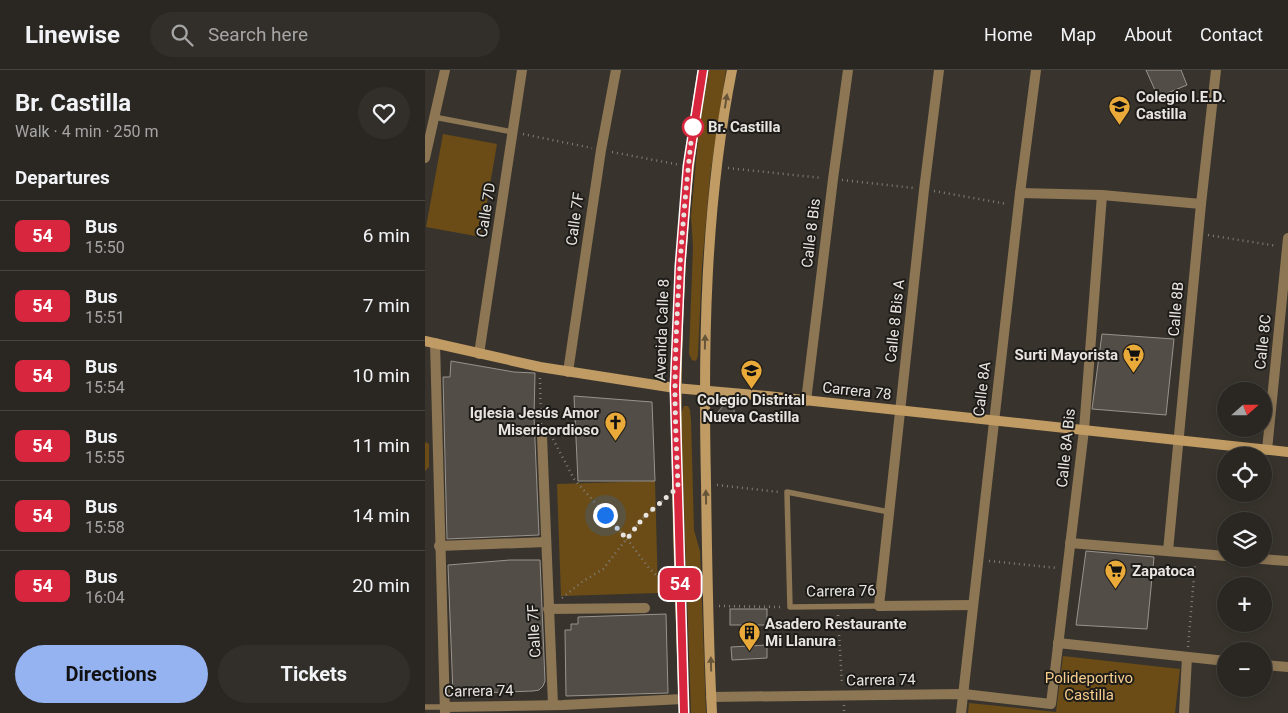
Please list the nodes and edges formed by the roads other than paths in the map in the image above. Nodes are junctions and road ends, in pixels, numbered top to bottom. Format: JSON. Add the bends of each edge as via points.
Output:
{"nodes":[{"id":1,"x":445,"y":70,"type":"edge"},
{"id":2,"x":522,"y":70,"type":"edge"},
{"id":3,"x":616,"y":70,"type":"edge"},
{"id":4,"x":703,"y":70,"type":"edge"},
{"id":5,"x":731,"y":70,"type":"edge"},
{"id":6,"x":848,"y":70,"type":"edge"},
{"id":7,"x":939,"y":70,"type":"edge"},
{"id":8,"x":1036,"y":70,"type":"edge"},
{"id":9,"x":1216,"y":70,"type":"edge"},
{"id":10,"x":434,"y":117,"type":"junction"},
{"id":11,"x":513,"y":132,"type":"junction"},
{"id":12,"x":425,"y":158,"type":"edge"},
{"id":13,"x":1020,"y":193,"type":"junction"},
{"id":14,"x":1102,"y":195,"type":"junction"},
{"id":15,"x":1201,"y":204,"type":"junction"},
{"id":16,"x":1287,"y":243,"type":"edge"},
{"id":17,"x":430,"y":342,"type":"edge"},
{"id":18,"x":479,"y":354,"type":"junction"},
{"id":19,"x":568,"y":372,"type":"junction"},
{"id":20,"x":675,"y":388,"type":"junction"},
{"id":21,"x":704,"y":391,"type":"junction"},
{"id":22,"x":806,"y":400,"type":"junction"},
{"id":23,"x":900,"y":410,"type":"junction"},
{"id":24,"x":993,"y":420,"type":"junction"},
{"id":25,"x":1084,"y":430,"type":"junction"},
{"id":26,"x":542,"y":436,"type":"road end"},
{"id":27,"x":1179,"y":440,"type":"junction"},
{"id":28,"x":1241,"y":447,"type":"edge"},
{"id":29,"x":1267,"y":447,"type":"edge"},
{"id":30,"x":1272,"y":450,"type":"edge"},
{"id":31,"x":1288,"y":452,"type":"edge"},
{"id":32,"x":889,"y":512,"type":"junction"},
{"id":33,"x":546,"y":542,"type":"junction"},
{"id":34,"x":1070,"y":544,"type":"junction"},
{"id":35,"x":439,"y":546,"type":"junction"},
{"id":36,"x":1168,"y":551,"type":"junction"},
{"id":37,"x":1217,"y":555,"type":"edge"},
{"id":38,"x":1272,"y":560,"type":"edge"},
{"id":39,"x":1288,"y":561,"type":"edge"},
{"id":40,"x":973,"y":605,"type":"junction"},
{"id":41,"x":879,"y":606,"type":"junction"},
{"id":42,"x":645,"y":608,"type":"dead end"},
{"id":43,"x":548,"y":609,"type":"junction"},
{"id":44,"x":1058,"y":643,"type":"junction"},
{"id":45,"x":1187,"y":657,"type":"junction"},
{"id":46,"x":1217,"y":660,"type":"edge"},
{"id":47,"x":1272,"y":666,"type":"edge"},
{"id":48,"x":1288,"y":667,"type":"edge"},
{"id":49,"x":963,"y":694,"type":"junction"},
{"id":50,"x":711,"y":697,"type":"junction"},
{"id":51,"x":683,"y":699,"type":"junction"},
{"id":52,"x":1051,"y":704,"type":"joint"},
{"id":53,"x":553,"y":705,"type":"junction"},
{"id":54,"x":425,"y":707,"type":"edge"},
{"id":55,"x":445,"y":710,"type":"edge"},
{"id":56,"x":684,"y":713,"type":"edge"},
{"id":57,"x":712,"y":713,"type":"edge"},
{"id":58,"x":961,"y":713,"type":"edge"},
{"id":59,"x":1184,"y":713,"type":"edge"}],
"edges":[{"from":1,"to":10,"type":"street"},
{"from":2,"to":11,"type":"street","name":"Calle 7D"},
{"from":3,"to":19,"type":"street","name":"Calle 7F"},
{"from":4,"to":20,"type":"street","name":"Avenida Calle 8","via":[[688,166]]},
{"from":21,"to":5,"type":"street","one_way":true,"via":[[708,270],[717,167]]},
{"from":6,"to":22,"type":"street","name":"Calle 8 Bis"},
{"from":7,"to":23,"type":"street","name":"Calle 8 Bis A"},
{"from":8,"to":13,"type":"street","name":"Calle 8A"},
{"from":9,"to":15,"type":"street","name":"Calle 8B"},
{"from":10,"to":11,"type":"lane"},
{"from":10,"to":12,"type":"street"},
{"from":11,"to":18,"type":"street","name":"Calle 7D"},
{"from":13,"to":14,"type":"street"},
{"from":13,"to":24,"type":"street","name":"Calle 8A"},
{"from":14,"to":15,"type":"street"},
{"from":14,"to":25,"type":"street","name":"Calle 8A Bis"},
{"from":15,"to":27,"type":"street","name":"Calle 8B"},
{"from":16,"to":29,"type":"street","name":"Calle 8C"},
{"from":17,"to":18,"type":"street","name":"Carrera 78"},
{"from":17,"to":35,"type":"street"},
{"from":18,"to":19,"type":"street","name":"Carrera 78"},
{"from":19,"to":20,"type":"street","name":"Carrera 78"},
{"from":20,"to":21,"type":"street","name":"Carrera 78"},
{"from":20,"to":51,"type":"street","name":"Avenida Calle 8"},
{"from":21,"to":22,"type":"street","name":"Carrera 78"},
{"from":50,"to":21,"type":"street","one_way":true},
{"from":22,"to":23,"type":"street","name":"Carrera 78"},
{"from":23,"to":24,"type":"street","name":"Carrera 78"},
{"from":23,"to":32,"type":"street","name":"Calle 8 Bis A"},
{"from":24,"to":25,"type":"street","name":"Carrera 78"},
{"from":24,"to":40,"type":"street","name":"Calle 8A"},
{"from":25,"to":27,"type":"street","name":"Carrera 78"},
{"from":25,"to":34,"type":"street","name":"Calle 8A Bis"},
{"from":26,"to":33,"type":"street","name":"Calle 7F"},
{"from":27,"to":28,"type":"street","name":"Carrera 78"},
{"from":27,"to":36,"type":"street","name":"Calle 8B"},
{"from":30,"to":31,"type":"street","name":"Carrera 78"},
{"from":32,"to":41,"type":"street","name":"Calle 8 Bis A"},
{"from":32,"to":41,"type":"lane","name":"Carrera 76","via":[[787,492],[790,607]]},
{"from":33,"to":35,"type":"street"},
{"from":33,"to":43,"type":"street","name":"Calle 7F"},
{"from":34,"to":36,"type":"street"},
{"from":34,"to":44,"type":"street","name":"Calle 8A Bis"},
{"from":35,"to":55,"type":"street"},
{"from":36,"to":37,"type":"street"},
{"from":38,"to":39,"type":"street"},
{"from":40,"to":41,"type":"street","name":"Carrera 76"},
{"from":40,"to":49,"type":"street","name":"Calle 8A"},
{"from":42,"to":43,"type":"street"},
{"from":43,"to":53,"type":"street","name":"Calle 7F"},
{"from":44,"to":45,"type":"street"},
{"from":44,"to":52,"type":"street","name":"Calle 8A Bis"},
{"from":45,"to":46,"type":"street"},
{"from":45,"to":59,"type":"street"},
{"from":47,"to":48,"type":"street"},
{"from":49,"to":50,"type":"street","name":"Carrera 74"},
{"from":49,"to":52,"type":"street","name":"Carrera 74"},
{"from":49,"to":58,"type":"street","name":"Calle 8A"},
{"from":50,"to":57,"type":"street"},
{"from":51,"to":53,"type":"street","name":"Carrera 74"},
{"from":51,"to":56,"type":"street","name":"Avenida Calle 8"},
{"from":53,"to":55,"type":"street","name":"Carrera 74"},
{"from":54,"to":55,"type":"lane","name":"Carrera 74"}]}
